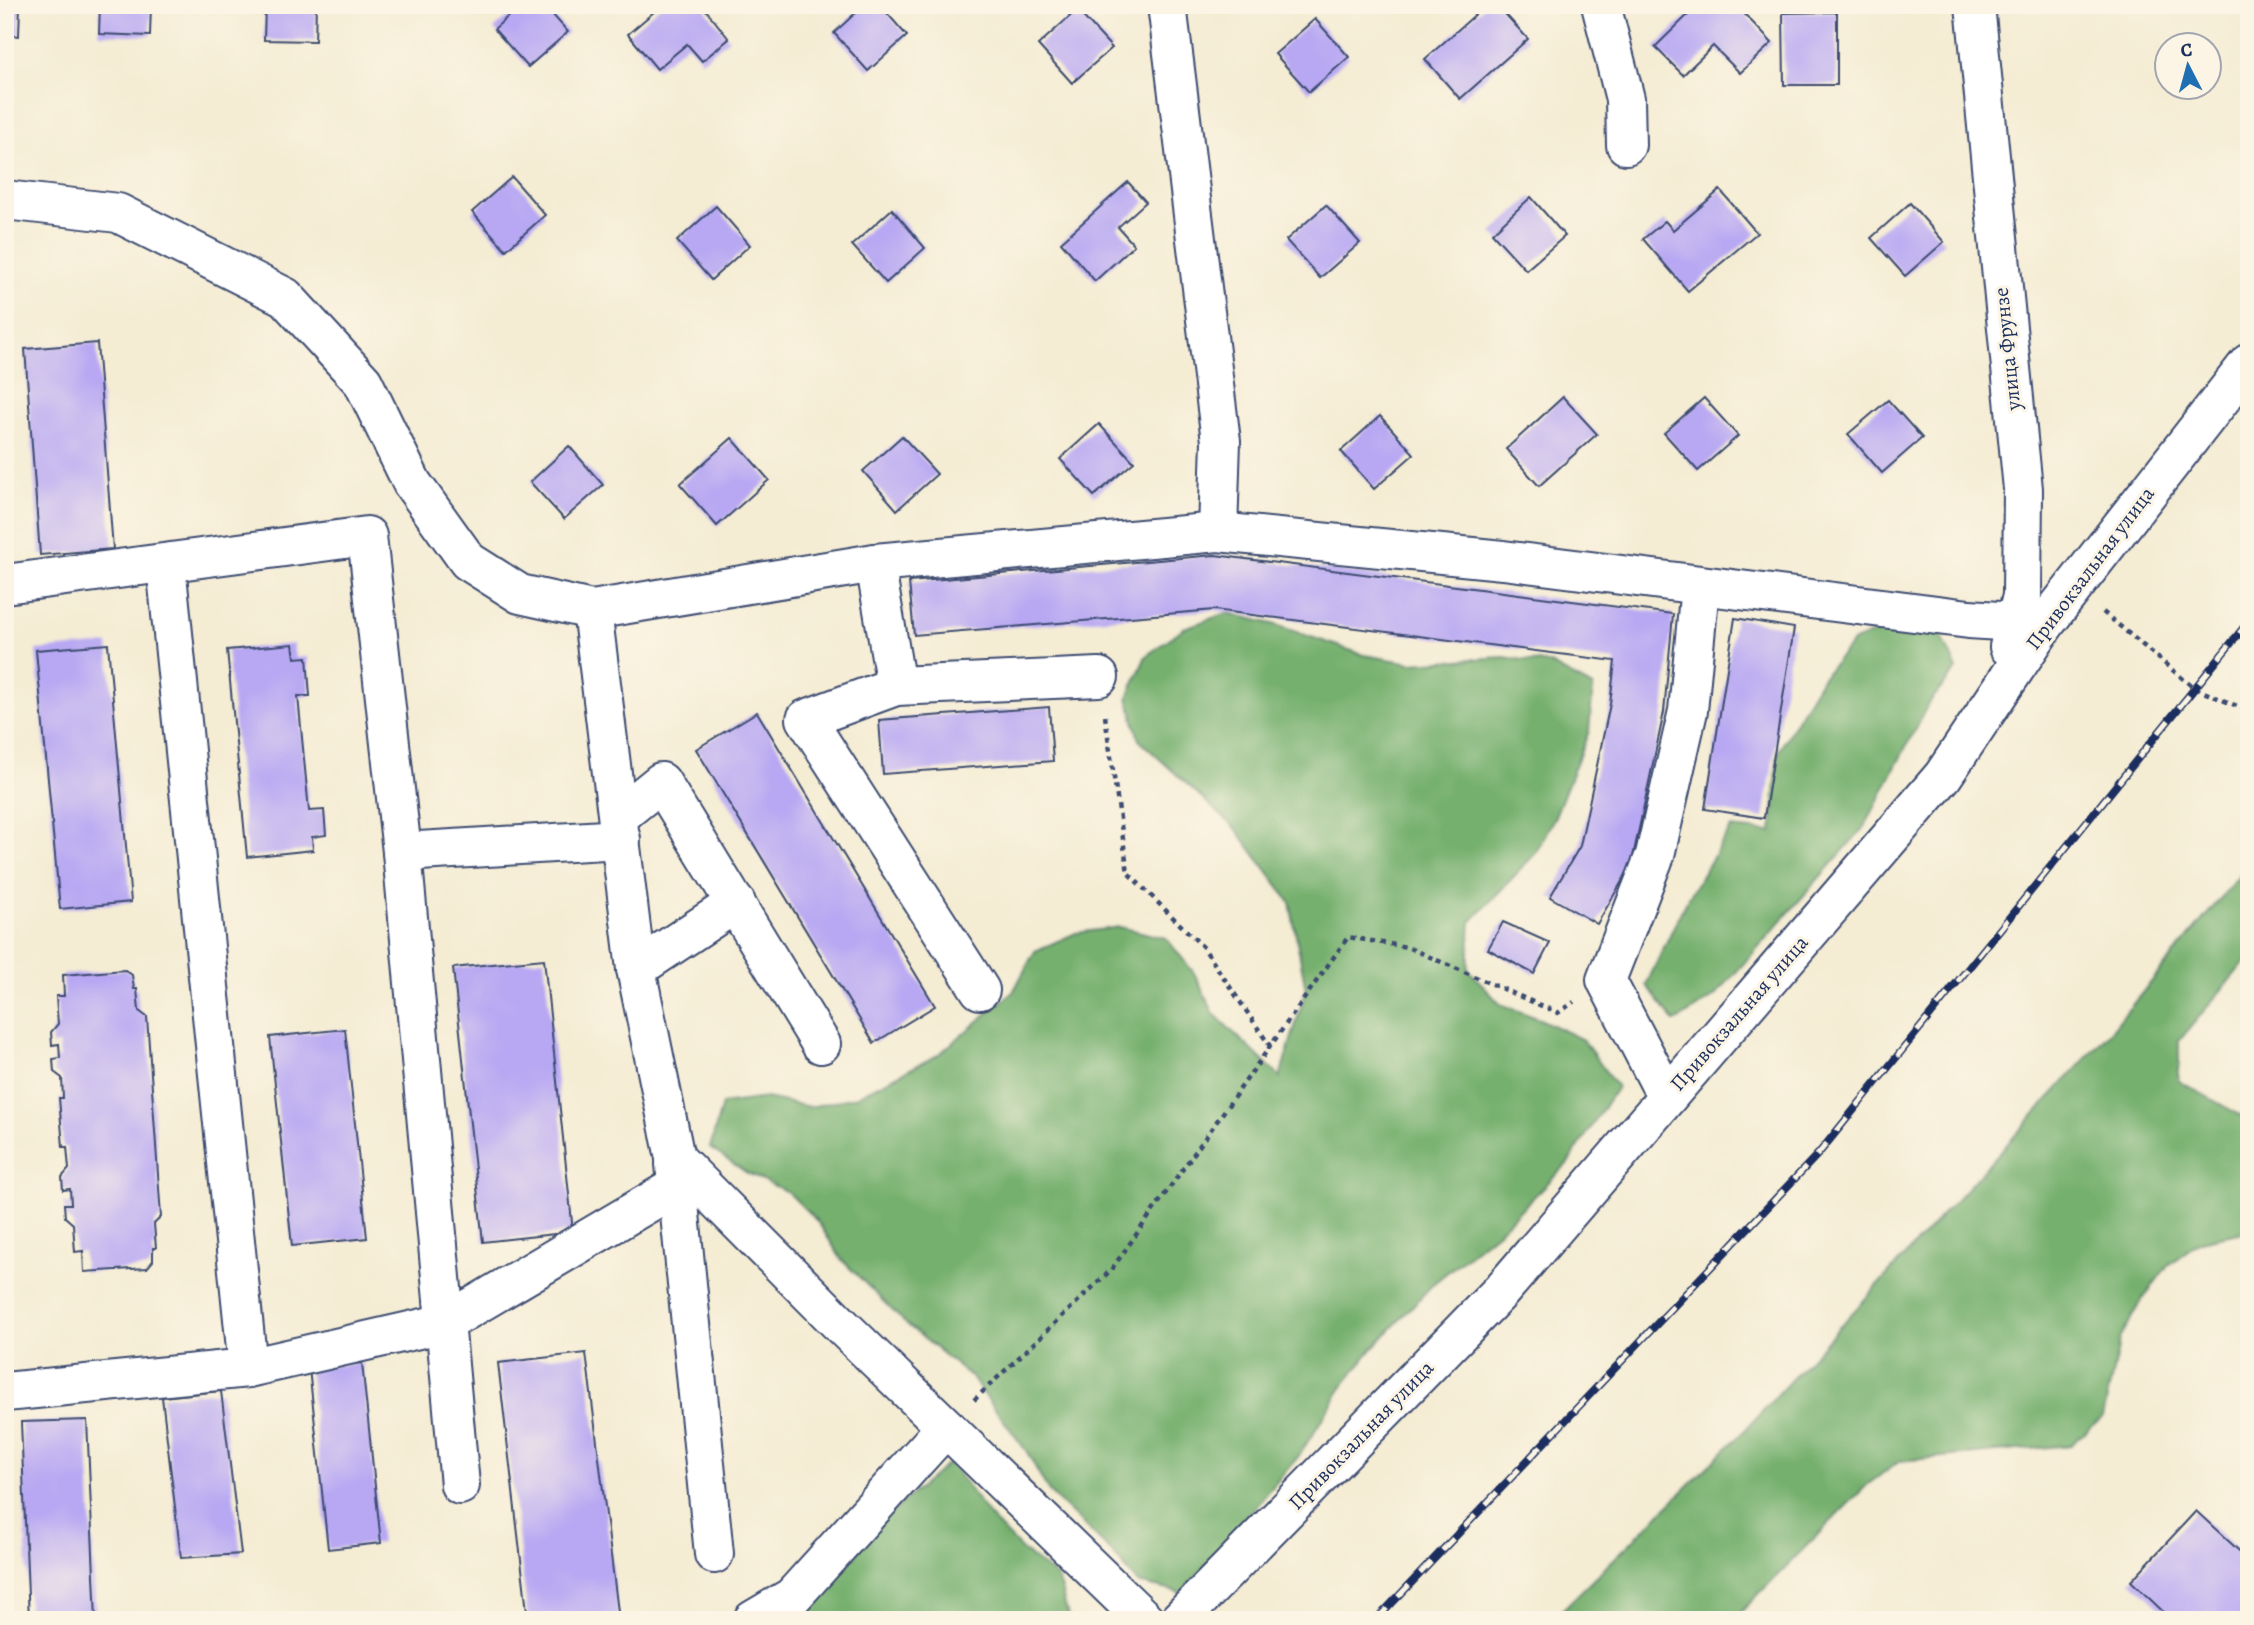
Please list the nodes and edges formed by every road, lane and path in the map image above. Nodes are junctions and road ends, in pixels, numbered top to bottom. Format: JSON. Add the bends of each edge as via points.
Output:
{"nodes":[{"id":1,"x":1167,"y":5,"type":"edge"},
{"id":2,"x":1601,"y":5,"type":"edge"},
{"id":3,"x":1975,"y":5,"type":"edge"},
{"id":4,"x":1626,"y":145,"type":"dead end"},
{"id":5,"x":5,"y":200,"type":"edge"},
{"id":6,"x":2249,"y":363,"type":"edge"},
{"id":7,"x":1218,"y":532,"type":"junction"},
{"id":8,"x":874,"y":563,"type":"junction"},
{"id":9,"x":166,"y":565,"type":"junction"},
{"id":10,"x":5,"y":584,"type":"edge"},
{"id":11,"x":1700,"y":586,"type":"junction"},
{"id":12,"x":2074,"y":587,"type":"junction"},
{"id":13,"x":592,"y":610,"type":"junction"},
{"id":14,"x":2030,"y":624,"type":"junction"},
{"id":15,"x":1099,"y":677,"type":"joint"},
{"id":16,"x":896,"y":686,"type":"junction"},
{"id":17,"x":2249,"y":711,"type":"edge"},
{"id":18,"x":620,"y":827,"type":"junction"},
{"id":19,"x":402,"y":852,"type":"junction"},
{"id":20,"x":736,"y":904,"type":"junction"},
{"id":21,"x":636,"y":969,"type":"junction"},
{"id":22,"x":1606,"y":980,"type":"junction"},
{"id":23,"x":980,"y":990,"type":"dead end"},
{"id":24,"x":821,"y":1044,"type":"dead end"},
{"id":25,"x":1270,"y":1046,"type":"junction"},
{"id":26,"x":1667,"y":1097,"type":"junction"},
{"id":27,"x":676,"y":1172,"type":"junction"},
{"id":28,"x":445,"y":1323,"type":"junction"},
{"id":29,"x":248,"y":1368,"type":"junction"},
{"id":30,"x":5,"y":1392,"type":"edge"},
{"id":31,"x":946,"y":1427,"type":"junction"},
{"id":32,"x":460,"y":1485,"type":"dead end"},
{"id":33,"x":714,"y":1554,"type":"dead end"},
{"id":34,"x":753,"y":1620,"type":"edge"},
{"id":35,"x":1144,"y":1620,"type":"edge"},
{"id":36,"x":1179,"y":1620,"type":"edge"}],
"edges":[{"from":1,"to":7,"type":"street","via":[[1221,441]]},
{"from":2,"to":4,"type":"street","via":[[1625,99]]},
{"from":3,"to":14,"type":"street","name":"улица Фрунзе","via":[[2023,489],[2022,596]]},
{"from":5,"to":13,"type":"street","via":[[118,213],[285,297],[363,382],[412,483],[468,561],[520,594]]},
{"from":6,"to":12,"type":"street","name":"Привокзальная улица"},
{"from":7,"to":8,"type":"street"},
{"from":7,"to":11,"type":"street","via":[[1503,560]]},
{"from":8,"to":13,"type":"street"},
{"from":8,"to":16,"type":"street"},
{"from":9,"to":10,"type":"street"},
{"from":9,"to":19,"type":"street","via":[[367,536]]},
{"from":9,"to":29,"type":"street"},
{"from":11,"to":14,"type":"street"},
{"from":11,"to":22,"type":"street","via":[[1688,711],[1655,855]]},
{"from":12,"to":14,"type":"street","name":"Привокзальная улица"},
{"from":12,"to":17,"type":"path","via":[[2194,688]]},
{"from":13,"to":18,"type":"street"},
{"from":14,"to":26,"type":"street","name":"Привокзальная улица","via":[[1999,690],[1943,776]]},
{"from":15,"to":16,"type":"street"},
{"from":15,"to":25,"type":"path","via":[[1128,873],[1203,947]]},
{"from":16,"to":23,"type":"street","via":[[806,719]]},
{"from":18,"to":19,"type":"street"},
{"from":18,"to":20,"type":"street","via":[[662,782]]},
{"from":18,"to":21,"type":"street"},
{"from":19,"to":28,"type":"street"},
{"from":20,"to":21,"type":"street"},
{"from":20,"to":24,"type":"street"},
{"from":21,"to":27,"type":"street"},
{"from":22,"to":25,"type":"path","via":[[1558,1013],[1407,947],[1348,937]]},
{"from":22,"to":26,"type":"street"},
{"from":25,"to":31,"type":"path","via":[[1111,1270]]},
{"from":26,"to":36,"type":"street","name":"Привокзальная улица","via":[[1501,1291]]},
{"from":27,"to":28,"type":"street"},
{"from":27,"to":31,"type":"street"},
{"from":27,"to":33,"type":"street"},
{"from":28,"to":29,"type":"street"},
{"from":28,"to":32,"type":"street"},
{"from":29,"to":30,"type":"street"},
{"from":31,"to":34,"type":"street","via":[[792,1597]]},
{"from":31,"to":35,"type":"street"}]}
